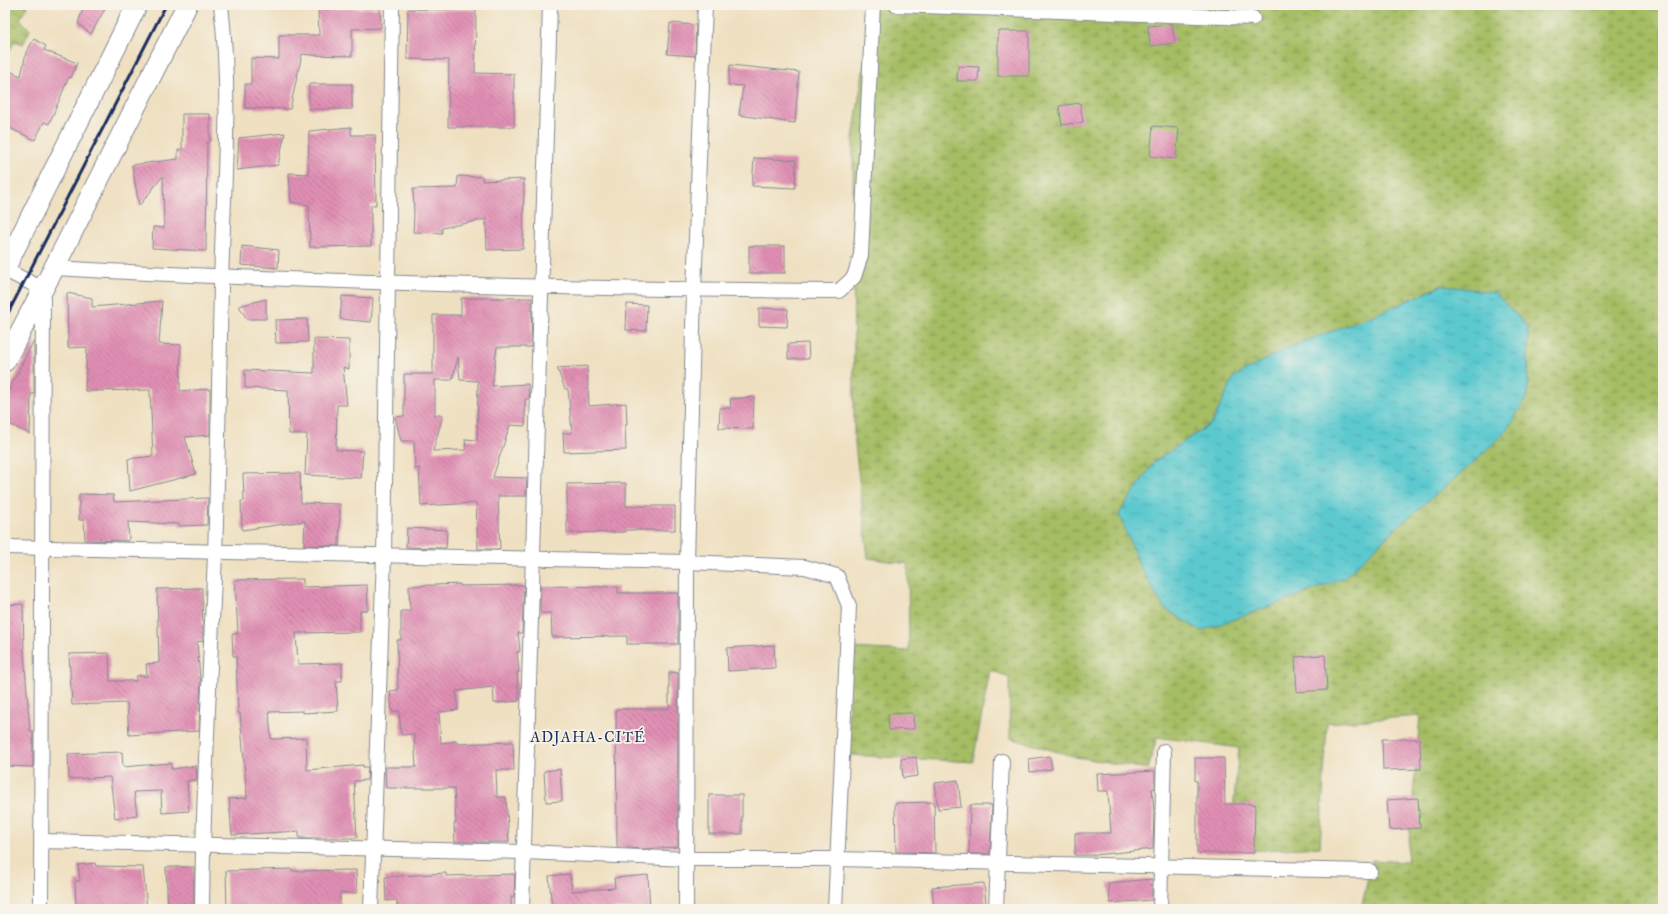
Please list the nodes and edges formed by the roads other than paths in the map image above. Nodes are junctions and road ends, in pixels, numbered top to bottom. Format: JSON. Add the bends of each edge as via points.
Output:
{"nodes":[{"id":1,"x":137,"y":5,"type":"edge"},
{"id":2,"x":187,"y":5,"type":"edge"},
{"id":3,"x":220,"y":5,"type":"edge"},
{"id":4,"x":392,"y":5,"type":"edge"},
{"id":5,"x":550,"y":5,"type":"edge"},
{"id":6,"x":705,"y":5,"type":"edge"},
{"id":7,"x":873,"y":5,"type":"edge"},
{"id":8,"x":896,"y":5,"type":"edge"},
{"id":9,"x":1253,"y":18,"type":"dead end"},
{"id":10,"x":54,"y":268,"type":"junction"},
{"id":11,"x":5,"y":269,"type":"edge"},
{"id":12,"x":221,"y":278,"type":"junction"},
{"id":13,"x":388,"y":283,"type":"junction"},
{"id":14,"x":542,"y":285,"type":"junction"},
{"id":15,"x":43,"y":289,"type":"junction"},
{"id":16,"x":694,"y":290,"type":"junction"},
{"id":17,"x":5,"y":361,"type":"edge"},
{"id":18,"x":5,"y":547,"type":"edge"},
{"id":19,"x":42,"y":548,"type":"junction"},
{"id":20,"x":215,"y":552,"type":"junction"},
{"id":21,"x":384,"y":556,"type":"junction"},
{"id":22,"x":533,"y":559,"type":"junction"},
{"id":23,"x":687,"y":562,"type":"junction"},
{"id":24,"x":1164,"y":751,"type":"dead end"},
{"id":25,"x":1002,"y":761,"type":"dead end"},
{"id":26,"x":42,"y":841,"type":"junction"},
{"id":27,"x":203,"y":844,"type":"junction"},
{"id":28,"x":374,"y":848,"type":"junction"},
{"id":29,"x":524,"y":852,"type":"junction"},
{"id":30,"x":687,"y":859,"type":"junction"},
{"id":31,"x":836,"y":859,"type":"junction"},
{"id":32,"x":998,"y":863,"type":"junction"},
{"id":33,"x":1161,"y":866,"type":"junction"},
{"id":34,"x":1370,"y":871,"type":"dead end"},
{"id":35,"x":41,"y":909,"type":"edge"},
{"id":36,"x":202,"y":909,"type":"edge"},
{"id":37,"x":371,"y":909,"type":"edge"},
{"id":38,"x":522,"y":909,"type":"edge"},
{"id":39,"x":686,"y":909,"type":"edge"},
{"id":40,"x":835,"y":909,"type":"edge"},
{"id":41,"x":996,"y":909,"type":"edge"},
{"id":42,"x":1160,"y":909,"type":"edge"}],
"edges":[{"from":1,"to":11,"type":"main road"},
{"from":2,"to":10,"type":"main road"},
{"from":3,"to":12,"type":"street","via":[[225,46],[227,135]]},
{"from":4,"to":13,"type":"street"},
{"from":5,"to":14,"type":"street"},
{"from":6,"to":16,"type":"street"},
{"from":7,"to":16,"type":"street","via":[[861,255],[854,277],[839,291]]},
{"from":8,"to":9,"type":"street"},
{"from":10,"to":12,"type":"street"},
{"from":10,"to":15,"type":"main road"},
{"from":11,"to":15,"type":"street"},
{"from":12,"to":13,"type":"street"},
{"from":12,"to":20,"type":"street"},
{"from":13,"to":14,"type":"street"},
{"from":13,"to":21,"type":"street"},
{"from":14,"to":16,"type":"street"},
{"from":14,"to":22,"type":"street"},
{"from":15,"to":17,"type":"main road"},
{"from":15,"to":19,"type":"street"},
{"from":16,"to":23,"type":"street"},
{"from":18,"to":19,"type":"street"},
{"from":19,"to":20,"type":"street"},
{"from":19,"to":26,"type":"street"},
{"from":20,"to":21,"type":"street"},
{"from":20,"to":27,"type":"street"},
{"from":21,"to":22,"type":"street"},
{"from":21,"to":28,"type":"street"},
{"from":22,"to":23,"type":"street"},
{"from":22,"to":29,"type":"street"},
{"from":23,"to":30,"type":"street"},
{"from":23,"to":31,"type":"street","via":[[805,567],[837,576],[849,606]]},
{"from":24,"to":33,"type":"street"},
{"from":25,"to":32,"type":"street"},
{"from":26,"to":27,"type":"street"},
{"from":26,"to":35,"type":"street"},
{"from":27,"to":28,"type":"street"},
{"from":27,"to":36,"type":"street"},
{"from":28,"to":29,"type":"street"},
{"from":28,"to":37,"type":"street"},
{"from":29,"to":30,"type":"street"},
{"from":29,"to":38,"type":"street"},
{"from":30,"to":31,"type":"street"},
{"from":30,"to":39,"type":"street"},
{"from":31,"to":32,"type":"street"},
{"from":31,"to":40,"type":"street"},
{"from":32,"to":33,"type":"street"},
{"from":32,"to":41,"type":"street"},
{"from":33,"to":34,"type":"street"},
{"from":33,"to":42,"type":"street"}]}
